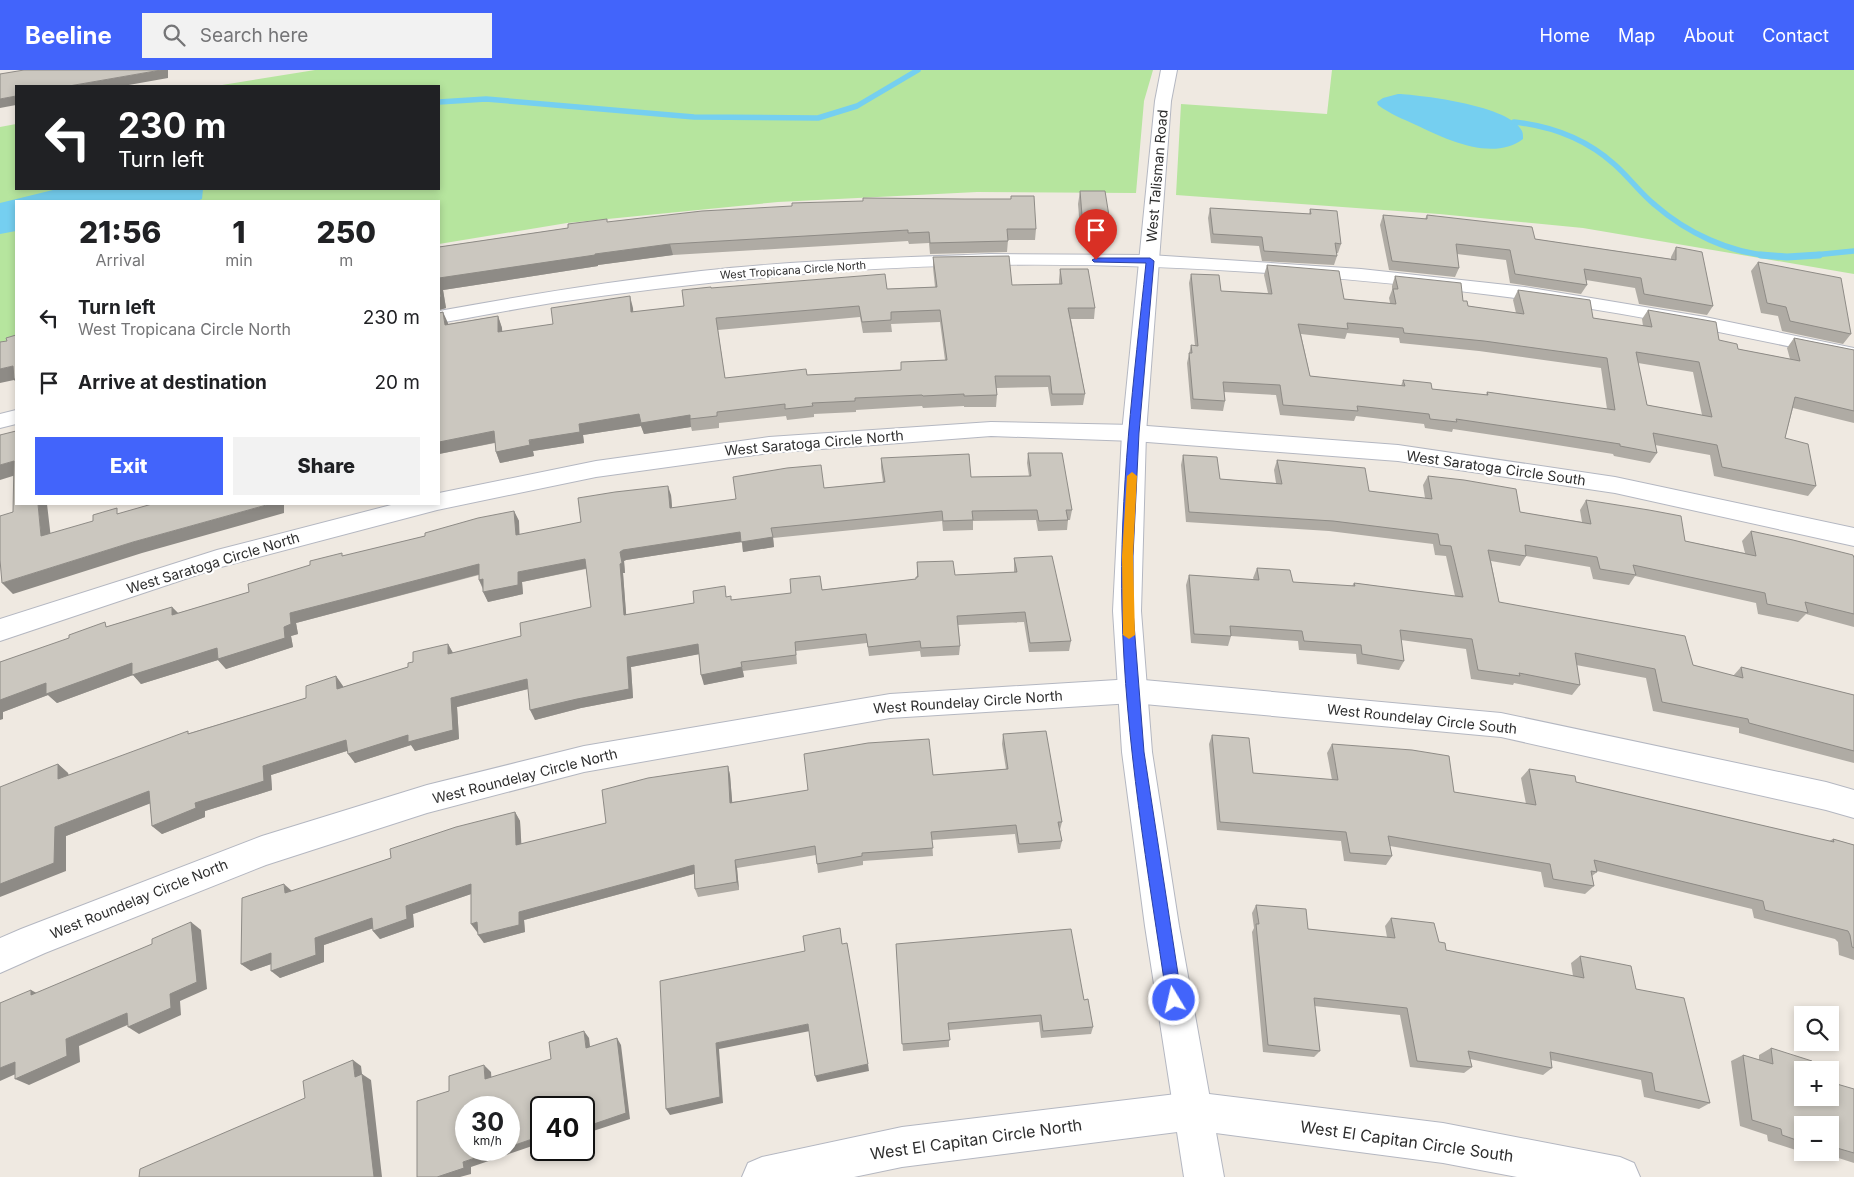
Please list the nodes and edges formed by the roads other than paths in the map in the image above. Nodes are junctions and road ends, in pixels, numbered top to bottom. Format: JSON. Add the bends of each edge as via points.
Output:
{"nodes":[{"id":1,"x":1169,"y":70,"type":"edge"},
{"id":2,"x":1150,"y":261,"type":"junction"},
{"id":3,"x":440,"y":317,"type":"edge"},
{"id":4,"x":1854,"y":354,"type":"edge"},
{"id":5,"x":15,"y":416,"type":"edge"},
{"id":6,"x":0,"y":421,"type":"edge"},
{"id":7,"x":1134,"y":433,"type":"junction"},
{"id":8,"x":440,"y":502,"type":"edge"},
{"id":9,"x":424,"y":505,"type":"edge"},
{"id":10,"x":1854,"y":537,"type":"edge"},
{"id":11,"x":0,"y":630,"type":"edge"},
{"id":12,"x":1133,"y":690,"type":"junction"},
{"id":13,"x":1854,"y":804,"type":"edge"},
{"id":14,"x":0,"y":956,"type":"edge"},
{"id":15,"x":1192,"y":1111,"type":"junction"},
{"id":16,"x":762,"y":1177,"type":"edge"},
{"id":17,"x":1204,"y":1177,"type":"edge"},
{"id":18,"x":1620,"y":1177,"type":"edge"}],
"edges":[{"from":1,"to":2,"type":"street","name":"West Talisman Road","via":[[1163,101]]},
{"from":2,"to":3,"type":"street","name":"West Tropicana Circle North","via":[[990,260],[833,266],[702,277],[552,297]]},
{"from":2,"to":4,"type":"street","name":"West Tropicana Circle North","via":[[1361,275],[1525,293],[1706,323]]},
{"from":2,"to":7,"type":"street","name":"West Talisman Road"},
{"from":5,"to":6,"type":"street"},
{"from":7,"to":8,"type":"street","name":"West Saratoga Circle North","via":[[991,429],[769,444],[596,469]]},
{"from":7,"to":10,"type":"street","name":"West Saratoga Circle South","via":[[1408,455],[1615,485]]},
{"from":7,"to":12,"type":"street","name":"West Talisman Road","via":[[1128,566]]},
{"from":9,"to":11,"type":"street","name":"West Saratoga Circle North","via":[[217,559]]},
{"from":12,"to":13,"type":"street","name":"West Roundelay Circle South","via":[[1501,725]]},
{"from":12,"to":14,"type":"street","name":"West Roundelay Circle North","via":[[890,706],[584,759],[427,800],[262,851]]},
{"from":12,"to":15,"type":"street","name":"West Talisman Road","via":[[1148,828]]},
{"from":15,"to":16,"type":"street","name":"West El Capitan Circle North","via":[[902,1146]]},
{"from":15,"to":17,"type":"street","name":"West Talisman Road"},
{"from":15,"to":18,"type":"street","name":"West El Capitan Circle South","via":[[1443,1142]]}]}
